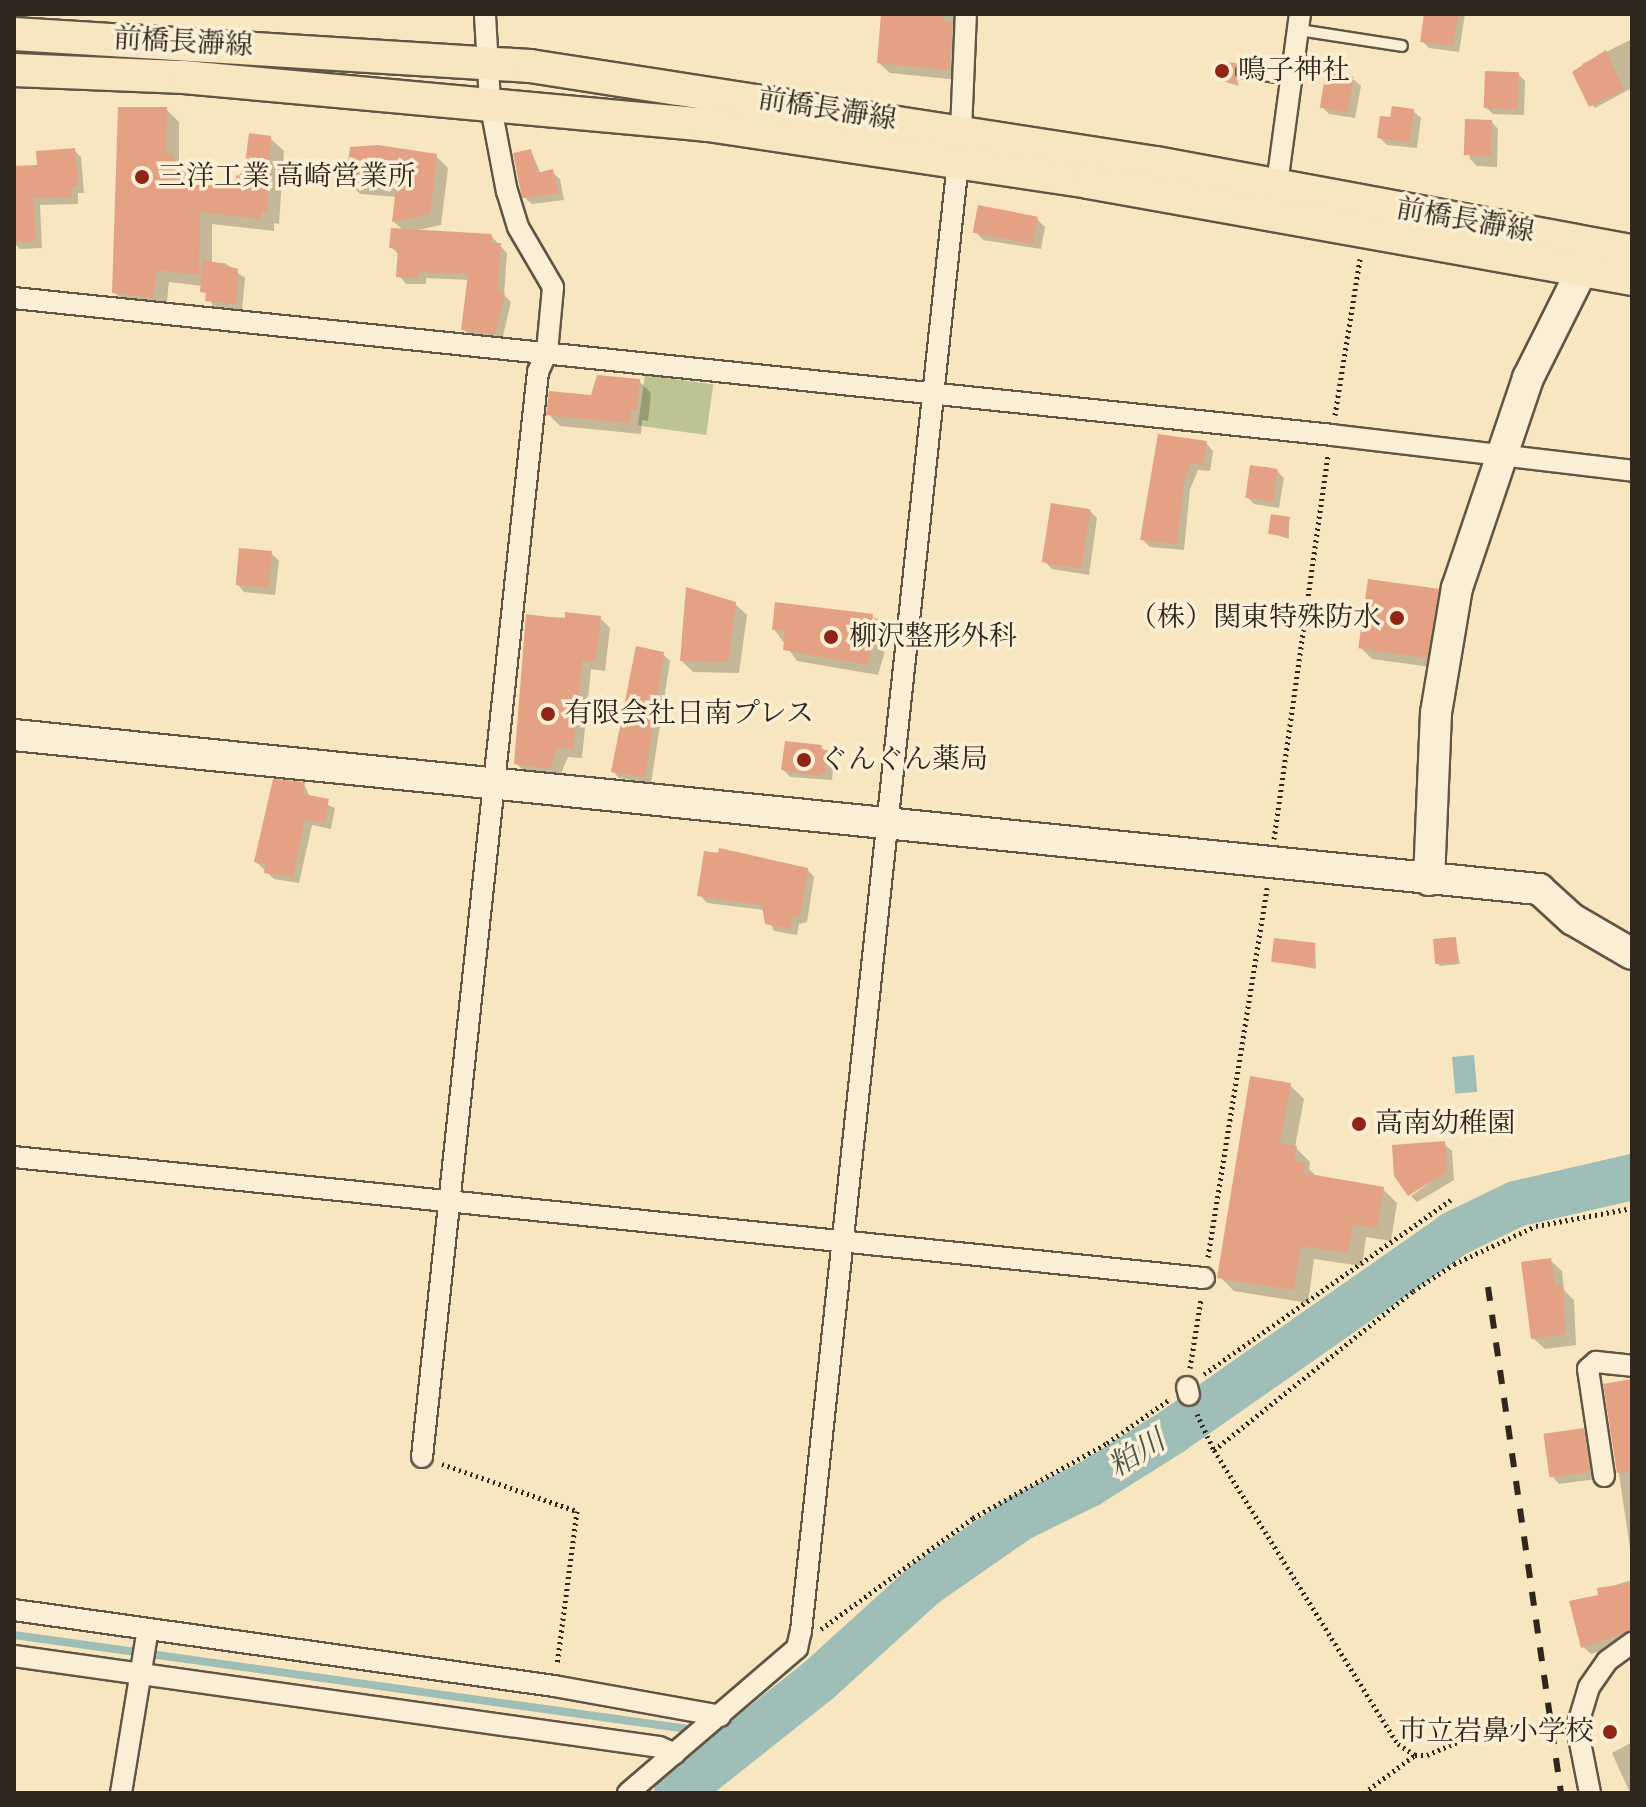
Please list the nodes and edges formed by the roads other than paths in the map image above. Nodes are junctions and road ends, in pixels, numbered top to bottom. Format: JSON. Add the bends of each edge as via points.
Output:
{"nodes":[{"id":1,"x":485,"y":14,"type":"edge"},
{"id":2,"x":966,"y":14,"type":"edge"},
{"id":3,"x":1299,"y":22,"type":"edge"},
{"id":4,"x":14,"y":34,"type":"edge"},
{"id":5,"x":1402,"y":46,"type":"dead end"},
{"id":6,"x":487,"y":63,"type":"junction"},
{"id":7,"x":14,"y":70,"type":"edge"},
{"id":8,"x":1242,"y":72,"type":"dead end"},
{"id":9,"x":1292,"y":79,"type":"junction"},
{"id":10,"x":490,"y":102,"type":"junction"},
{"id":11,"x":960,"y":147,"type":"junction"},
{"id":12,"x":1277,"y":184,"type":"junction"},
{"id":13,"x":1632,"y":251,"type":"edge"},
{"id":14,"x":1582,"y":270,"type":"junction"},
{"id":15,"x":1632,"y":279,"type":"edge"},
{"id":16,"x":14,"y":298,"type":"edge"},
{"id":17,"x":547,"y":352,"type":"junction"},
{"id":18,"x":933,"y":395,"type":"junction"},
{"id":19,"x":1497,"y":456,"type":"junction"},
{"id":20,"x":1632,"y":471,"type":"edge"},
{"id":21,"x":14,"y":735,"type":"edge"},
{"id":22,"x":493,"y":785,"type":"junction"},
{"id":23,"x":886,"y":824,"type":"junction"},
{"id":24,"x":1429,"y":880,"type":"junction"},
{"id":25,"x":1632,"y":954,"type":"edge"},
{"id":26,"x":14,"y":1157,"type":"edge"},
{"id":27,"x":449,"y":1197,"type":"junction"},
{"id":28,"x":842,"y":1239,"type":"junction"},
{"id":29,"x":1204,"y":1278,"type":"road end"},
{"id":30,"x":1632,"y":1366,"type":"edge"},
{"id":31,"x":422,"y":1457,"type":"road end"},
{"id":32,"x":1604,"y":1476,"type":"dead end"},
{"id":33,"x":14,"y":1610,"type":"edge"},
{"id":34,"x":147,"y":1634,"type":"junction"},
{"id":35,"x":1632,"y":1643,"type":"edge"},
{"id":36,"x":14,"y":1656,"type":"edge"},
{"id":37,"x":143,"y":1668,"type":"junction"},
{"id":38,"x":708,"y":1727,"type":"junction"},
{"id":39,"x":675,"y":1754,"type":"junction"},
{"id":40,"x":121,"y":1793,"type":"edge"},
{"id":41,"x":628,"y":1793,"type":"edge"},
{"id":42,"x":1590,"y":1793,"type":"edge"}],
"edges":[{"from":1,"to":6,"type":"street"},
{"from":2,"to":11,"type":"street"},
{"from":3,"to":5,"type":"lane"},
{"from":3,"to":9,"type":"street"},
{"from":4,"to":6,"type":"main road","name":"前橋長瀞線"},
{"from":6,"to":10,"type":"street"},
{"from":6,"to":11,"type":"main road","name":"前橋長瀞線"},
{"from":7,"to":10,"type":"main road","name":"前橋長瀞線","via":[[184,77]]},
{"from":8,"to":9,"type":"lane"},
{"from":9,"to":12,"type":"street"},
{"from":10,"to":11,"type":"main road","name":"前橋長瀞線"},
{"from":10,"to":17,"type":"street","via":[[518,227],[553,287]]},
{"from":11,"to":12,"type":"main road","name":"前橋長瀞線"},
{"from":11,"to":14,"type":"main road","name":"前橋長瀞線"},
{"from":11,"to":18,"type":"street"},
{"from":12,"to":13,"type":"main road","name":"前橋長瀞線"},
{"from":14,"to":15,"type":"main road","name":"前橋長瀞線"},
{"from":14,"to":19,"type":"street","via":[[1528,378]]},
{"from":16,"to":17,"type":"street"},
{"from":17,"to":18,"type":"street"},
{"from":17,"to":22,"type":"street","via":[[538,372]]},
{"from":18,"to":19,"type":"street"},
{"from":18,"to":23,"type":"street"},
{"from":19,"to":20,"type":"street"},
{"from":19,"to":24,"type":"street","via":[[1457,588],[1444,656],[1431,783]]},
{"from":21,"to":22,"type":"street"},
{"from":22,"to":23,"type":"street"},
{"from":22,"to":27,"type":"street"},
{"from":23,"to":24,"type":"street"},
{"from":23,"to":28,"type":"street"},
{"from":24,"to":25,"type":"street","via":[[1539,889],[1572,919]]},
{"from":26,"to":27,"type":"street"},
{"from":27,"to":28,"type":"street"},
{"from":27,"to":31,"type":"street"},
{"from":28,"to":29,"type":"street"},
{"from":28,"to":38,"type":"street","via":[[797,1648]]},
{"from":30,"to":32,"type":"street","via":[[1596,1362],[1588,1369]]},
{"from":33,"to":34,"type":"street"},
{"from":34,"to":37,"type":"street"},
{"from":34,"to":38,"type":"street","via":[[554,1686]]},
{"from":35,"to":42,"type":"street","via":[[1607,1661],[1589,1687],[1577,1727]]},
{"from":36,"to":37,"type":"street"},
{"from":37,"to":39,"type":"street","via":[[659,1747]]},
{"from":37,"to":40,"type":"street"},
{"from":38,"to":39,"type":"street"},
{"from":39,"to":41,"type":"street"}]}
